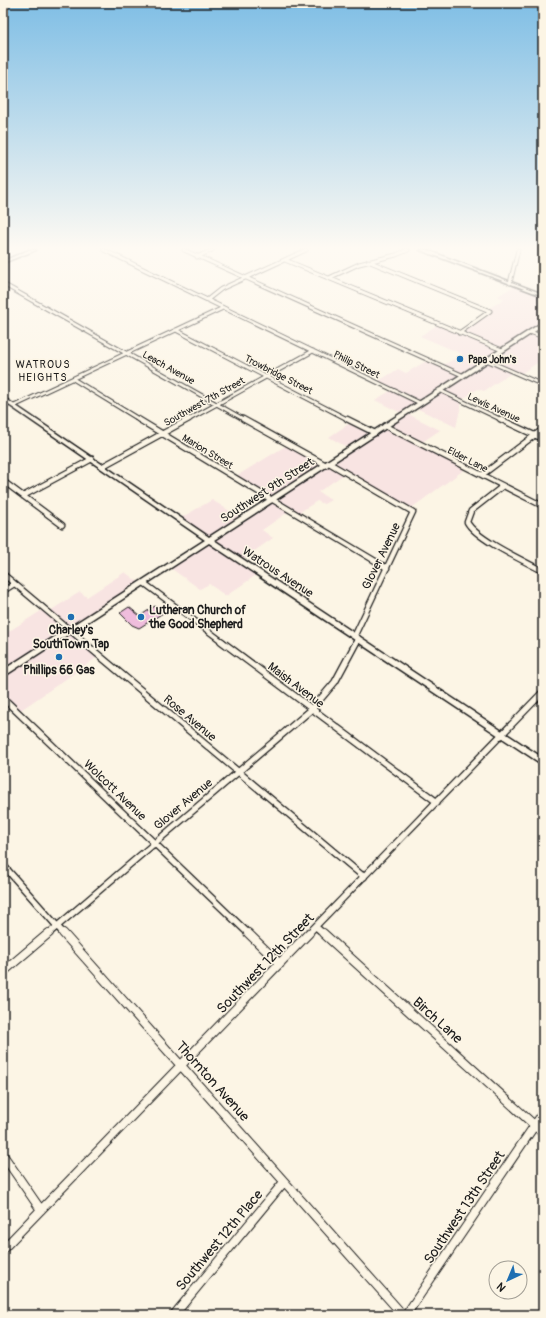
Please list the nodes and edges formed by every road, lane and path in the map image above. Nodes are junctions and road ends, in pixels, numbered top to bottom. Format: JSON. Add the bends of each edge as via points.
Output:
{"nodes":[{"id":1,"x":52,"y":312,"type":"edge"},
{"id":2,"x":216,"y":312,"type":"edge"},
{"id":3,"x":230,"y":312,"type":"edge"},
{"id":4,"x":319,"y":312,"type":"edge"},
{"id":5,"x":408,"y":312,"type":"edge"},
{"id":6,"x":489,"y":312,"type":"edge"},
{"id":7,"x":543,"y":324,"type":"edge"},
{"id":8,"x":176,"y":330,"type":"junction"},
{"id":9,"x":530,"y":332,"type":"junction"},
{"id":10,"x":459,"y":333,"type":"junction"},
{"id":11,"x":543,"y":337,"type":"edge"},
{"id":12,"x":502,"y":350,"type":"junction"},
{"id":13,"x":313,"y":352,"type":"junction"},
{"id":14,"x":127,"y":353,"type":"junction"},
{"id":15,"x":486,"y":360,"type":"junction"},
{"id":16,"x":462,"y":376,"type":"junction"},
{"id":17,"x":267,"y":377,"type":"junction"},
{"id":18,"x":73,"y":379,"type":"junction"},
{"id":19,"x":543,"y":385,"type":"edge"},
{"id":20,"x":439,"y":390,"type":"junction"},
{"id":21,"x":3,"y":399,"type":"edge"},
{"id":22,"x":420,"y":403,"type":"junction"},
{"id":23,"x":217,"y":404,"type":"junction"},
{"id":24,"x":14,"y":406,"type":"junction"},
{"id":25,"x":385,"y":426,"type":"junction"},
{"id":26,"x":543,"y":429,"type":"edge"},
{"id":27,"x":375,"y":432,"type":"junction"},
{"id":28,"x":163,"y":434,"type":"junction"},
{"id":29,"x":535,"y":435,"type":"junction"},
{"id":30,"x":543,"y":439,"type":"edge"},
{"id":31,"x":92,"y":459,"type":"junction"},
{"id":32,"x":327,"y":464,"type":"junction"},
{"id":33,"x":103,"y":466,"type":"junction"},
{"id":34,"x":482,"y":475,"type":"junction"},
{"id":35,"x":3,"y":481,"type":"edge"},
{"id":36,"x":503,"y":486,"type":"junction"},
{"id":37,"x":23,"y":496,"type":"junction"},
{"id":38,"x":273,"y":500,"type":"junction"},
{"id":39,"x":543,"y":506,"type":"edge"},
{"id":40,"x":410,"y":509,"type":"joint"},
{"id":41,"x":62,"y":525,"type":"dead end"},
{"id":42,"x":210,"y":541,"type":"junction"},
{"id":43,"x":387,"y":568,"type":"junction"},
{"id":44,"x":543,"y":571,"type":"edge"},
{"id":45,"x":3,"y":574,"type":"edge"},
{"id":46,"x":144,"y":583,"type":"junction"},
{"id":47,"x":14,"y":584,"type":"junction"},
{"id":48,"x":3,"y":591,"type":"edge"},
{"id":49,"x":70,"y":631,"type":"junction"},
{"id":50,"x":356,"y":636,"type":"junction"},
{"id":51,"x":3,"y":674,"type":"edge"},
{"id":52,"x":543,"y":692,"type":"edge"},
{"id":53,"x":3,"y":698,"type":"edge"},
{"id":54,"x":312,"y":709,"type":"junction"},
{"id":55,"x":502,"y":735,"type":"junction"},
{"id":56,"x":543,"y":762,"type":"edge"},
{"id":57,"x":238,"y":771,"type":"junction"},
{"id":58,"x":437,"y":802,"type":"junction"},
{"id":59,"x":154,"y":843,"type":"junction"},
{"id":60,"x":3,"y":865,"type":"edge"},
{"id":61,"x":364,"y":878,"type":"junction"},
{"id":62,"x":58,"y":925,"type":"junction"},
{"id":63,"x":316,"y":927,"type":"junction"},
{"id":64,"x":280,"y":964,"type":"junction"},
{"id":65,"x":3,"y":972,"type":"edge"},
{"id":66,"x":181,"y":1066,"type":"junction"},
{"id":67,"x":543,"y":1113,"type":"edge"},
{"id":68,"x":535,"y":1125,"type":"junction"},
{"id":69,"x":543,"y":1133,"type":"edge"},
{"id":70,"x":3,"y":1155,"type":"edge"},
{"id":71,"x":284,"y":1182,"type":"junction"},
{"id":72,"x":41,"y":1210,"type":"junction"},
{"id":73,"x":3,"y":1249,"type":"edge"},
{"id":74,"x":174,"y":1315,"type":"edge"},
{"id":75,"x":403,"y":1315,"type":"edge"},
{"id":76,"x":406,"y":1315,"type":"edge"}],
"edges":[{"from":1,"to":14,"type":"street","name":"Leach Avenue"},
{"from":2,"to":8,"type":"street"},
{"from":3,"to":13,"type":"street","name":"Philip Street"},
{"from":4,"to":16,"type":"street"},
{"from":5,"to":10,"type":"street"},
{"from":6,"to":10,"type":"street","via":[[489,314]]},
{"from":7,"to":9,"type":"main road","name":"Southwest 9th Street"},
{"from":8,"to":14,"type":"street"},
{"from":8,"to":17,"type":"street","name":"Trowbridge Street"},
{"from":9,"to":11,"type":"street"},
{"from":9,"to":12,"type":"main road","name":"Southwest 9th Street"},
{"from":10,"to":12,"type":"street"},
{"from":12,"to":15,"type":"main road","name":"Southwest 9th Street"},
{"from":13,"to":17,"type":"street","name":"Southwest 7th Street"},
{"from":13,"to":22,"type":"street","name":"Philip Street"},
{"from":14,"to":18,"type":"street"},
{"from":14,"to":23,"type":"street","name":"Leach Avenue"},
{"from":15,"to":16,"type":"main road","name":"Southwest 9th Street"},
{"from":15,"to":19,"type":"street"},
{"from":16,"to":20,"type":"main road","name":"Southwest 9th Street"},
{"from":17,"to":23,"type":"street","name":"Southwest 7th Street"},
{"from":17,"to":27,"type":"street","name":"Trowbridge Street"},
{"from":18,"to":24,"type":"street"},
{"from":18,"to":28,"type":"street","name":"Marion Street"},
{"from":20,"to":22,"type":"main road","name":"Southwest 9th Street"},
{"from":20,"to":29,"type":"street","name":"Lewis Avenue"},
{"from":21,"to":24,"type":"main road","name":"Watrous Avenue"},
{"from":22,"to":25,"type":"main road","name":"Southwest 9th Street"},
{"from":23,"to":28,"type":"street","name":"Southwest 7th Street"},
{"from":23,"to":32,"type":"street","name":"Leach Avenue"},
{"from":24,"to":31,"type":"main road","name":"Watrous Avenue"},
{"from":25,"to":27,"type":"main road","name":"Southwest 9th Street"},
{"from":25,"to":34,"type":"street","name":"Elder Lane"},
{"from":26,"to":29,"type":"street"},
{"from":27,"to":32,"type":"main road","name":"Southwest 9th Street"},
{"from":28,"to":33,"type":"street","name":"Southwest 7th Street"},
{"from":28,"to":38,"type":"street","name":"Marion Street"},
{"from":29,"to":30,"type":"street","name":"Lewis Avenue"},
{"from":29,"to":34,"type":"street"},
{"from":31,"to":33,"type":"main road","name":"Watrous Avenue"},
{"from":31,"to":37,"type":"street"},
{"from":32,"to":38,"type":"main road","name":"Southwest 9th Street"},
{"from":32,"to":40,"type":"street","name":"Leach Avenue"},
{"from":33,"to":42,"type":"main road","name":"Watrous Avenue"},
{"from":34,"to":36,"type":"street","name":"Elder Lane"},
{"from":35,"to":37,"type":"street"},
{"from":36,"to":39,"type":"street","name":"Elder Lane"},
{"from":36,"to":44,"type":"street","via":[[477,504],[468,516],[470,528],[483,538]]},
{"from":37,"to":41,"type":"street"},
{"from":38,"to":42,"type":"main road","name":"Southwest 9th Street"},
{"from":38,"to":43,"type":"street","name":"Marion Street"},
{"from":40,"to":43,"type":"street","name":"Glover Avenue","via":[[413,515]]},
{"from":42,"to":46,"type":"main road","name":"Southwest 9th Street"},
{"from":42,"to":50,"type":"main road","name":"Watrous Avenue"},
{"from":43,"to":50,"type":"street","name":"Glover Avenue"},
{"from":45,"to":47,"type":"street","name":"Rose Avenue"},
{"from":46,"to":49,"type":"main road","name":"Southwest 9th Street"},
{"from":46,"to":54,"type":"street","name":"Maish Avenue"},
{"from":47,"to":48,"type":"street"},
{"from":47,"to":49,"type":"street","name":"Rose Avenue"},
{"from":49,"to":51,"type":"main road","name":"Southwest 9th Street"},
{"from":49,"to":57,"type":"street","name":"Rose Avenue"},
{"from":50,"to":54,"type":"street","name":"Glover Avenue","via":[[335,682]]},
{"from":50,"to":55,"type":"main road","name":"Watrous Avenue"},
{"from":52,"to":55,"type":"street","name":"Southwest 12th Street"},
{"from":53,"to":59,"type":"street","name":"Wolcott Avenue"},
{"from":54,"to":57,"type":"street","name":"Glover Avenue"},
{"from":54,"to":58,"type":"street","name":"Maish Avenue"},
{"from":55,"to":56,"type":"main road","name":"Watrous Avenue"},
{"from":55,"to":58,"type":"street","name":"Southwest 12th Street"},
{"from":57,"to":59,"type":"street","name":"Glover Avenue"},
{"from":57,"to":61,"type":"street","name":"Rose Avenue"},
{"from":58,"to":61,"type":"street","name":"Southwest 12th Street"},
{"from":59,"to":62,"type":"street","name":"Glover Avenue"},
{"from":59,"to":64,"type":"street","name":"Wolcott Avenue"},
{"from":60,"to":62,"type":"street","name":"Thornton Avenue"},
{"from":61,"to":63,"type":"street","name":"Southwest 12th Street"},
{"from":62,"to":65,"type":"street","name":"Glover Avenue"},
{"from":62,"to":66,"type":"street","name":"Thornton Avenue"},
{"from":63,"to":64,"type":"street","name":"Southwest 12th Street"},
{"from":63,"to":68,"type":"street","name":"Birch Lane"},
{"from":64,"to":66,"type":"street","name":"Southwest 12th Street"},
{"from":66,"to":71,"type":"street","name":"Thornton Avenue"},
{"from":66,"to":72,"type":"street","name":"Southwest 12th Street"},
{"from":67,"to":68,"type":"street","name":"Southwest 13th Street"},
{"from":68,"to":69,"type":"street","name":"Birch Lane"},
{"from":68,"to":76,"type":"street","name":"Southwest 13th Street"},
{"from":70,"to":72,"type":"street"},
{"from":71,"to":74,"type":"street","name":"Southwest 12th Place"},
{"from":71,"to":75,"type":"street","name":"Thornton Avenue"},
{"from":72,"to":73,"type":"street","name":"Southwest 12th Street"}]}
